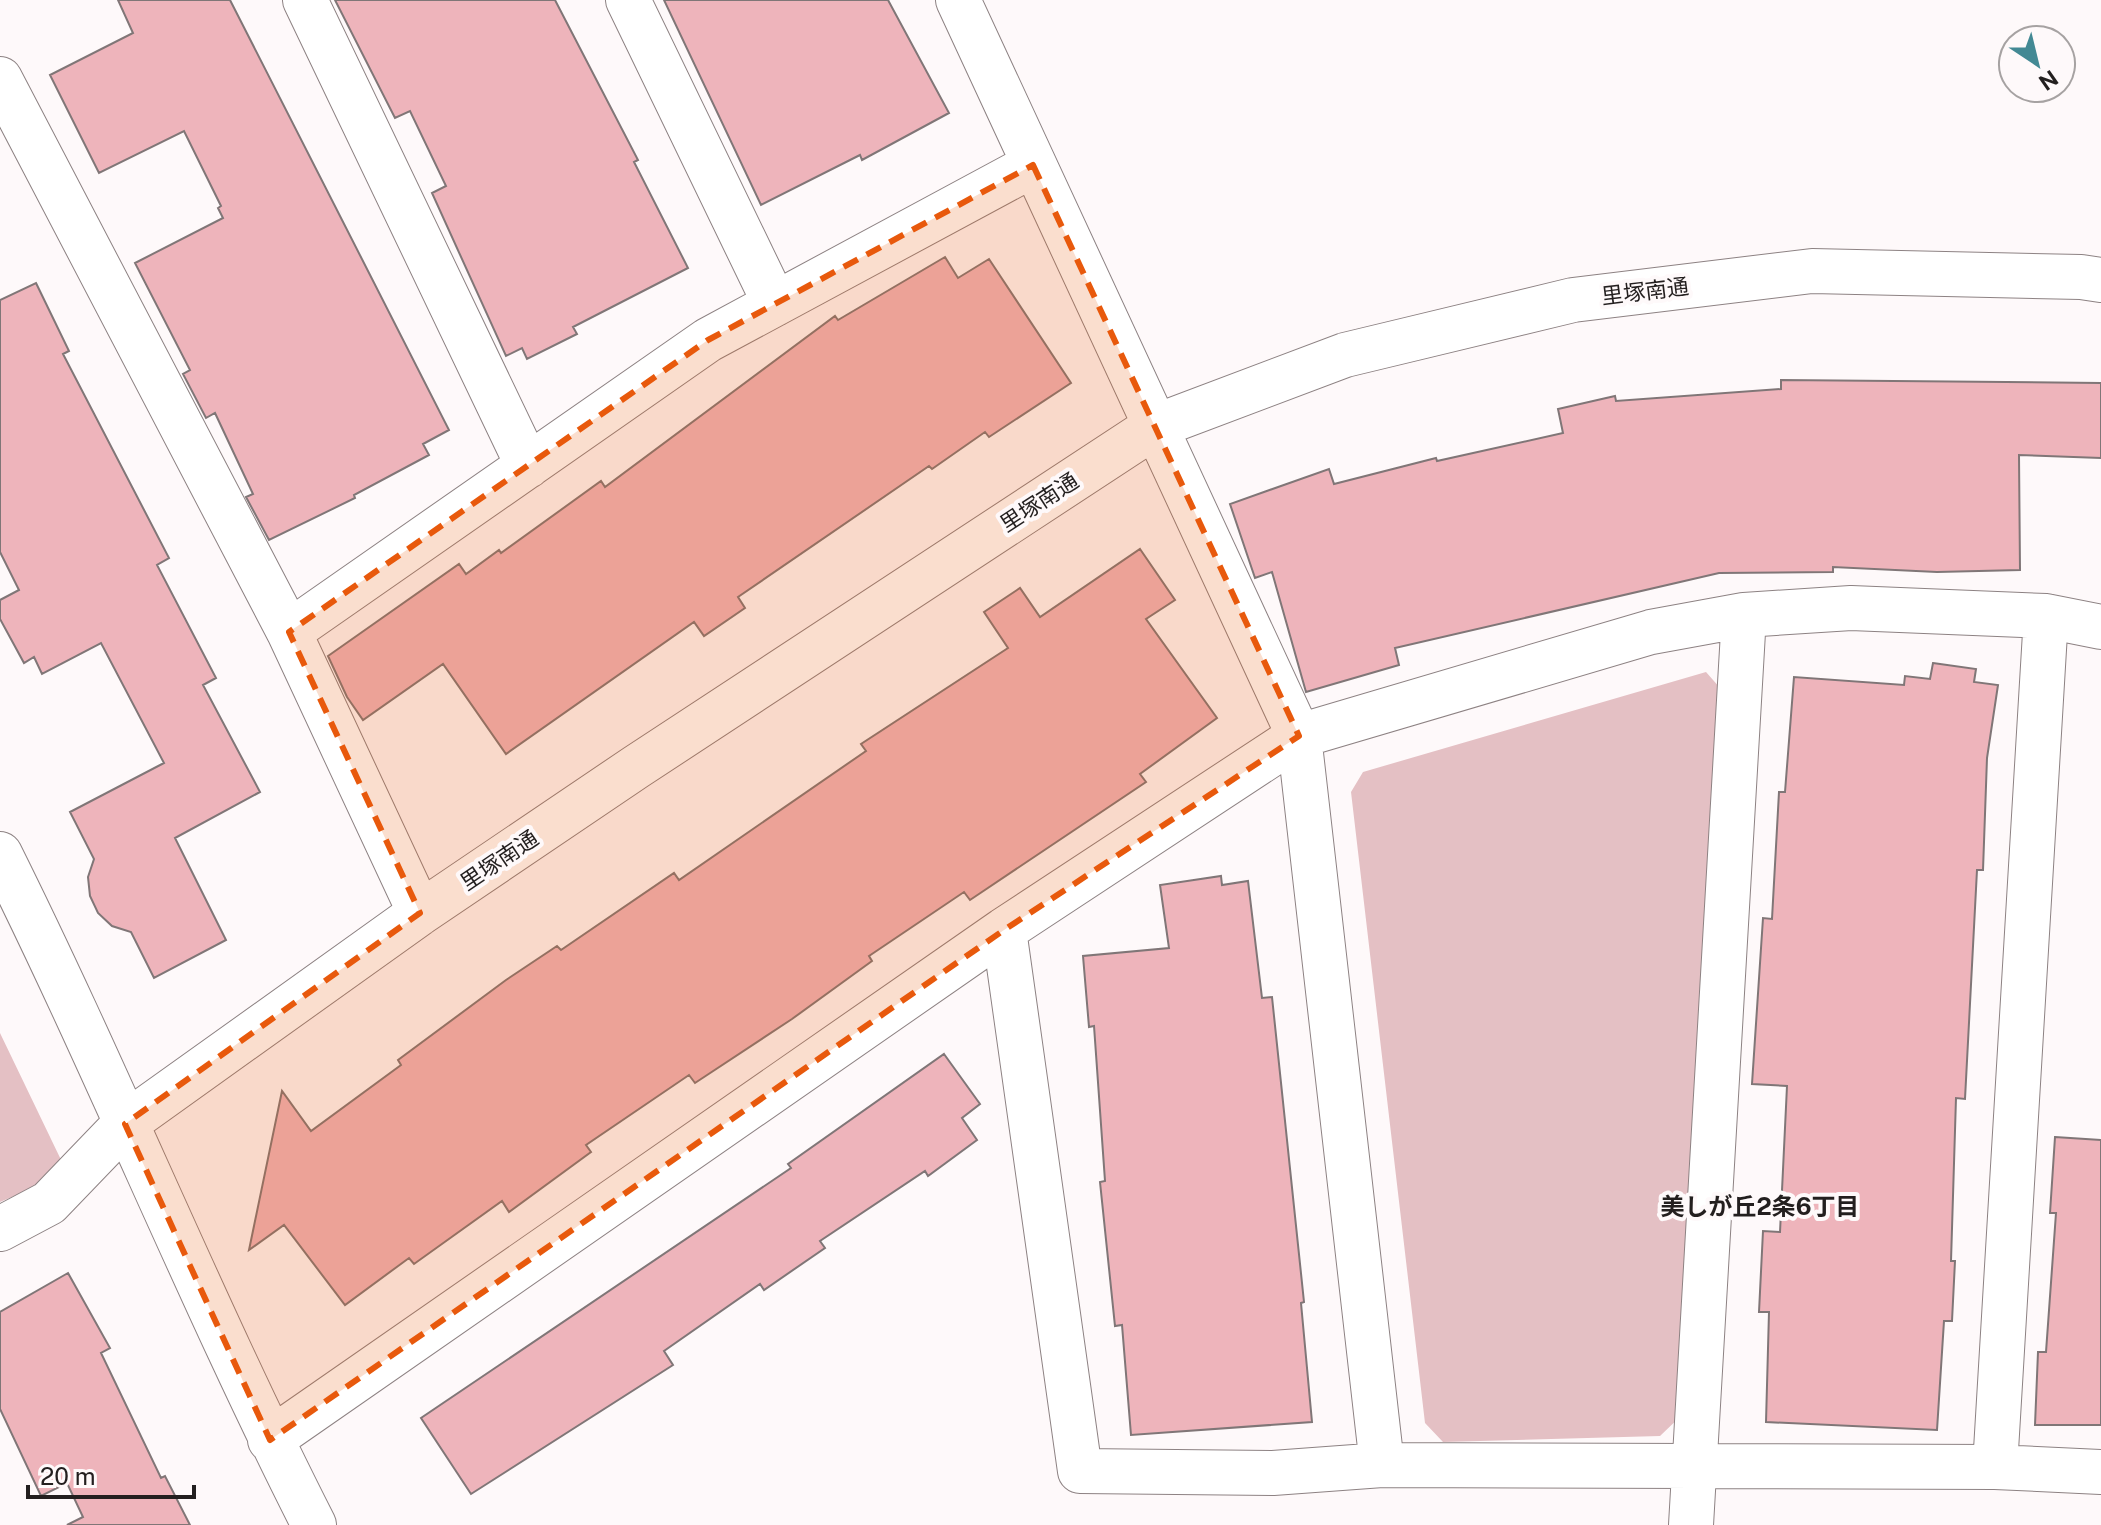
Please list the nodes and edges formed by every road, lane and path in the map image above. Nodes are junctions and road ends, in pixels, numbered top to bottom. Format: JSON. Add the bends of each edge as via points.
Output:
{"nodes":[{"id":1,"x":305,"y":0,"type":"edge"},
{"id":2,"x":628,"y":0,"type":"edge"},
{"id":3,"x":958,"y":0,"type":"edge"},
{"id":4,"x":0,"y":79,"type":"edge"},
{"id":5,"x":1033,"y":165,"type":"junction"},
{"id":6,"x":2101,"y":280,"type":"edge"},
{"id":7,"x":775,"y":304,"type":"junction"},
{"id":8,"x":1154,"y":427,"type":"junction"},
{"id":9,"x":528,"y":466,"type":"junction"},
{"id":10,"x":1744,"y":615,"type":"junction"},
{"id":11,"x":2046,"y":616,"type":"junction"},
{"id":12,"x":2101,"y":627,"type":"edge"},
{"id":13,"x":289,"y":632,"type":"junction"},
{"id":14,"x":1299,"y":736,"type":"junction"},
{"id":15,"x":0,"y":854,"type":"edge"},
{"id":16,"x":420,"y":913,"type":"junction"},
{"id":17,"x":1004,"y":930,"type":"junction"},
{"id":18,"x":125,"y":1124,"type":"junction"},
{"id":19,"x":0,"y":1229,"type":"edge"},
{"id":20,"x":270,"y":1440,"type":"junction"},
{"id":21,"x":1382,"y":1465,"type":"junction"},
{"id":22,"x":1995,"y":1467,"type":"junction"},
{"id":23,"x":1696,"y":1468,"type":"junction"},
{"id":24,"x":2101,"y":1472,"type":"edge"},
{"id":25,"x":314,"y":1525,"type":"edge"},
{"id":26,"x":1691,"y":1525,"type":"edge"}],
"edges":[{"from":1,"to":9,"type":"street"},
{"from":2,"to":7,"type":"street"},
{"from":3,"to":5,"type":"street"},
{"from":4,"to":13,"type":"street"},
{"from":5,"to":7,"type":"street"},
{"from":5,"to":8,"type":"street"},
{"from":6,"to":8,"type":"street","name":"里塚南通","via":[[1812,271],[1573,300],[1345,355]]},
{"from":7,"to":9,"type":"street","via":[[708,340]]},
{"from":8,"to":14,"type":"street"},
{"from":8,"to":16,"type":"street","name":"里塚南通"},
{"from":9,"to":13,"type":"street"},
{"from":10,"to":11,"type":"street","via":[[1851,608]]},
{"from":10,"to":14,"type":"street","via":[[1651,632]]},
{"from":10,"to":23,"type":"street"},
{"from":11,"to":12,"type":"street"},
{"from":11,"to":22,"type":"street"},
{"from":13,"to":16,"type":"street"},
{"from":14,"to":17,"type":"street"},
{"from":14,"to":21,"type":"street"},
{"from":15,"to":18,"type":"street","via":[[69,993]]},
{"from":16,"to":18,"type":"street","name":"里塚南通"},
{"from":17,"to":20,"type":"street"},
{"from":17,"to":21,"type":"street","via":[[1080,1471],[1273,1473]]},
{"from":18,"to":19,"type":"street","name":"里塚南通","via":[[49,1203]]},
{"from":18,"to":20,"type":"street"},
{"from":20,"to":25,"type":"street"},
{"from":21,"to":23,"type":"street"},
{"from":22,"to":23,"type":"street"},
{"from":22,"to":24,"type":"street"},
{"from":23,"to":26,"type":"street"}]}
